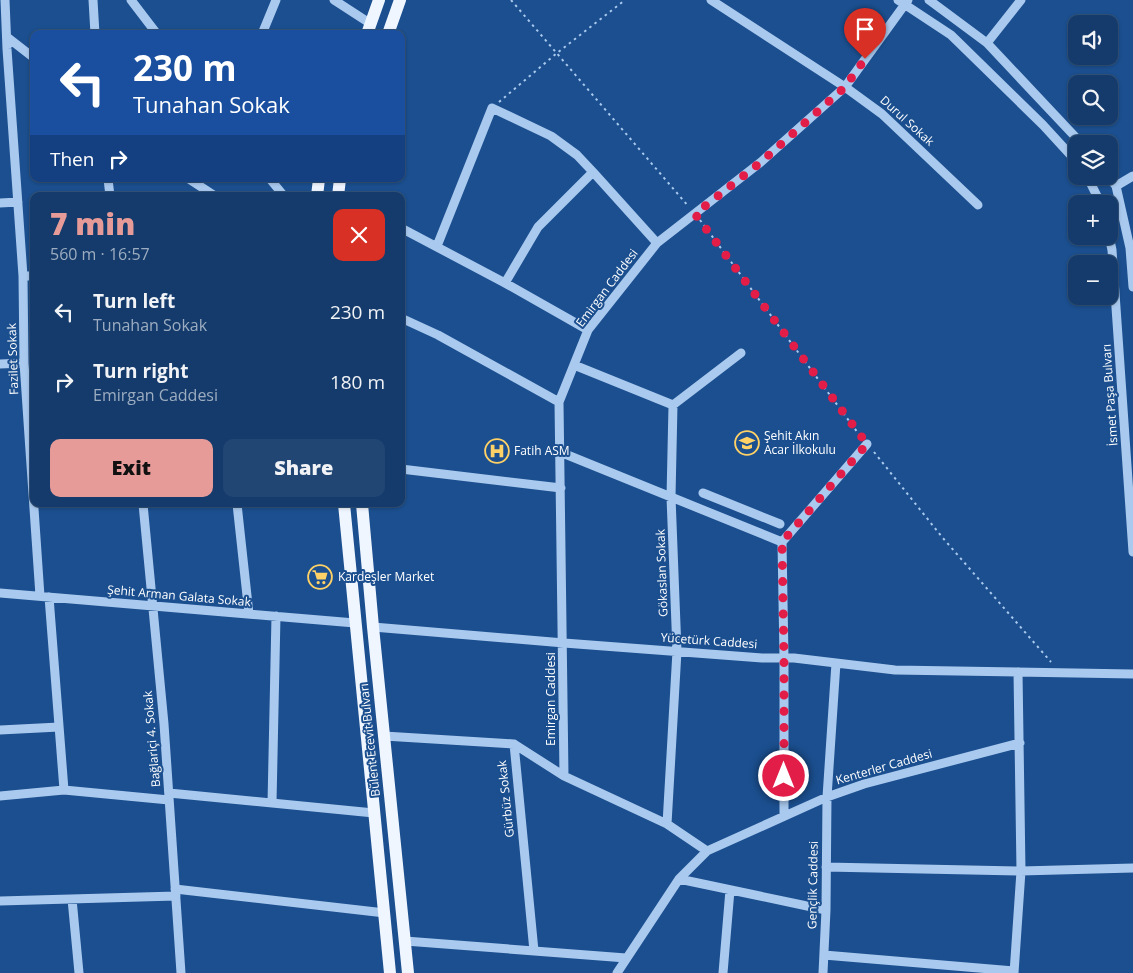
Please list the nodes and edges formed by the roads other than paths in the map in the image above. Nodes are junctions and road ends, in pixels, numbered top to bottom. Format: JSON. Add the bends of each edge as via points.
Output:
{"nodes":[{"id":1,"x":5,"y":0,"type":"edge"},
{"id":2,"x":93,"y":0,"type":"edge"},
{"id":3,"x":131,"y":0,"type":"edge"},
{"id":4,"x":276,"y":0,"type":"edge"},
{"id":5,"x":334,"y":0,"type":"edge"},
{"id":6,"x":379,"y":0,"type":"edge"},
{"id":7,"x":400,"y":0,"type":"edge"},
{"id":8,"x":711,"y":0,"type":"edge"},
{"id":9,"x":929,"y":0,"type":"edge"},
{"id":10,"x":1021,"y":0,"type":"edge"},
{"id":11,"x":904,"y":2,"type":"edge"},
{"id":12,"x":369,"y":29,"type":"edge"},
{"id":13,"x":95,"y":30,"type":"edge"},
{"id":14,"x":154,"y":30,"type":"edge"},
{"id":15,"x":264,"y":30,"type":"edge"},
{"id":16,"x":389,"y":30,"type":"edge"},
{"id":17,"x":7,"y":37,"type":"junction"},
{"id":18,"x":987,"y":43,"type":"junction"},
{"id":19,"x":4,"y":49,"type":"edge"},
{"id":20,"x":30,"y":55,"type":"edge"},
{"id":21,"x":845,"y":87,"type":"junction"},
{"id":22,"x":1074,"y":135,"type":"edge"},
{"id":23,"x":1068,"y":152,"type":"edge"},
{"id":24,"x":593,"y":172,"type":"junction"},
{"id":25,"x":1133,"y":176,"type":"edge"},
{"id":26,"x":201,"y":182,"type":"edge"},
{"id":27,"x":273,"y":182,"type":"edge"},
{"id":28,"x":1116,"y":186,"type":"joint"},
{"id":29,"x":211,"y":192,"type":"edge"},
{"id":30,"x":282,"y":192,"type":"edge"},
{"id":31,"x":18,"y":202,"type":"junction"},
{"id":32,"x":0,"y":203,"type":"edge"},
{"id":33,"x":978,"y":205,"type":"dead end"},
{"id":34,"x":405,"y":230,"type":"edge"},
{"id":35,"x":657,"y":243,"type":"junction"},
{"id":36,"x":1110,"y":245,"type":"edge"},
{"id":37,"x":437,"y":246,"type":"junction"},
{"id":38,"x":23,"y":276,"type":"junction"},
{"id":39,"x":30,"y":276,"type":"edge"},
{"id":40,"x":505,"y":283,"type":"junction"},
{"id":41,"x":1133,"y":287,"type":"edge"},
{"id":42,"x":405,"y":320,"type":"edge"},
{"id":43,"x":588,"y":330,"type":"junction"},
{"id":44,"x":741,"y":353,"type":"dead end"},
{"id":45,"x":24,"y":363,"type":"junction"},
{"id":46,"x":0,"y":364,"type":"edge"},
{"id":47,"x":574,"y":365,"type":"junction"},
{"id":48,"x":559,"y":402,"type":"junction"},
{"id":49,"x":673,"y":405,"type":"junction"},
{"id":50,"x":30,"y":418,"type":"edge"},
{"id":51,"x":867,"y":444,"type":"road end"},
{"id":52,"x":560,"y":452,"type":"junction"},
{"id":53,"x":405,"y":469,"type":"edge"},
{"id":54,"x":561,"y":488,"type":"junction"},
{"id":55,"x":703,"y":493,"type":"dead end"},
{"id":56,"x":671,"y":497,"type":"junction"},
{"id":57,"x":718,"y":499,"type":"junction"},
{"id":58,"x":37,"y":507,"type":"edge"},
{"id":59,"x":143,"y":507,"type":"edge"},
{"id":60,"x":237,"y":507,"type":"edge"},
{"id":61,"x":344,"y":507,"type":"edge"},
{"id":62,"x":362,"y":507,"type":"edge"},
{"id":63,"x":713,"y":514,"type":"junction"},
{"id":64,"x":780,"y":524,"type":"dead end"},
{"id":65,"x":782,"y":542,"type":"junction"},
{"id":66,"x":1133,"y":552,"type":"edge"},
{"id":67,"x":0,"y":593,"type":"edge"},
{"id":68,"x":44,"y":597,"type":"junction"},
{"id":69,"x":153,"y":606,"type":"junction"},
{"id":70,"x":249,"y":614,"type":"junction"},
{"id":71,"x":276,"y":616,"type":"junction"},
{"id":72,"x":355,"y":624,"type":"junction"},
{"id":73,"x":373,"y":627,"type":"junction"},
{"id":74,"x":564,"y":644,"type":"junction"},
{"id":75,"x":677,"y":651,"type":"junction"},
{"id":76,"x":784,"y":658,"type":"junction"},
{"id":77,"x":836,"y":663,"type":"junction"},
{"id":78,"x":1018,"y":672,"type":"junction"},
{"id":79,"x":1133,"y":674,"type":"edge"},
{"id":80,"x":59,"y":727,"type":"junction"},
{"id":81,"x":0,"y":730,"type":"edge"},
{"id":82,"x":384,"y":736,"type":"junction"},
{"id":83,"x":1020,"y":743,"type":"junction"},
{"id":84,"x":514,"y":744,"type":"junction"},
{"id":85,"x":564,"y":776,"type":"junction"},
{"id":86,"x":64,"y":790,"type":"junction"},
{"id":87,"x":0,"y":796,"type":"edge"},
{"id":88,"x":827,"y":796,"type":"junction"},
{"id":89,"x":169,"y":797,"type":"junction"},
{"id":90,"x":272,"y":803,"type":"junction"},
{"id":91,"x":374,"y":813,"type":"junction"},
{"id":92,"x":784,"y":816,"type":"junction"},
{"id":93,"x":667,"y":824,"type":"junction"},
{"id":94,"x":707,"y":851,"type":"junction"},
{"id":95,"x":826,"y":866,"type":"junction"},
{"id":96,"x":1133,"y":868,"type":"edge"},
{"id":97,"x":1020,"y":872,"type":"junction"},
{"id":98,"x":679,"y":879,"type":"junction"},
{"id":99,"x":730,"y":890,"type":"junction"},
{"id":100,"x":175,"y":892,"type":"junction"},
{"id":101,"x":72,"y":899,"type":"junction"},
{"id":102,"x":0,"y":901,"type":"edge"},
{"id":103,"x":826,"y":910,"type":"junction"},
{"id":104,"x":385,"y":913,"type":"junction"},
{"id":105,"x":405,"y":940,"type":"junction"},
{"id":106,"x":534,"y":951,"type":"junction"},
{"id":107,"x":824,"y":955,"type":"junction"},
{"id":108,"x":626,"y":958,"type":"junction"},
{"id":109,"x":1014,"y":972,"type":"edge"},
{"id":110,"x":79,"y":973,"type":"edge"},
{"id":111,"x":182,"y":973,"type":"edge"},
{"id":112,"x":390,"y":973,"type":"edge"},
{"id":113,"x":408,"y":973,"type":"edge"},
{"id":114,"x":617,"y":973,"type":"edge"},
{"id":115,"x":724,"y":973,"type":"edge"},
{"id":116,"x":823,"y":973,"type":"edge"}],
"edges":[{"from":1,"to":17,"type":"street","name":"Fazilet Sokak"},
{"from":2,"to":13,"type":"street"},
{"from":3,"to":14,"type":"street"},
{"from":4,"to":15,"type":"street"},
{"from":5,"to":12,"type":"street"},
{"from":6,"to":12,"type":"main road"},
{"from":7,"to":16,"type":"main road"},
{"from":8,"to":21,"type":"street","name":"Durul Sokak"},
{"from":9,"to":18,"type":"street"},
{"from":10,"to":18,"type":"street"},
{"from":11,"to":21,"type":"street","name":"Emirgan Caddesi"},
{"from":11,"to":23,"type":"street","via":[[951,35]]},
{"from":17,"to":19,"type":"street","name":"Fazilet Sokak"},
{"from":17,"to":20,"type":"street"},
{"from":18,"to":22,"type":"street"},
{"from":19,"to":31,"type":"street","name":"Fazilet Sokak"},
{"from":21,"to":33,"type":"street","name":"Durul Sokak","via":[[882,114]]},
{"from":21,"to":35,"type":"street","name":"Emirgan Caddesi","via":[[761,162]]},
{"from":24,"to":35,"type":"street"},
{"from":24,"to":37,"type":"street","via":[[552,136],[492,108]]},
{"from":24,"to":40,"type":"street","via":[[538,226]]},
{"from":25,"to":28,"type":"street"},
{"from":26,"to":29,"type":"street"},
{"from":27,"to":30,"type":"street"},
{"from":28,"to":41,"type":"street","via":[[1130,248]]},
{"from":31,"to":32,"type":"street"},
{"from":31,"to":38,"type":"street","name":"Fazilet Sokak"},
{"from":34,"to":37,"type":"street"},
{"from":35,"to":43,"type":"street","name":"Emirgan Caddesi"},
{"from":36,"to":66,"type":"street","name":"İsmet Paşa Bulvarı"},
{"from":37,"to":40,"type":"street"},
{"from":38,"to":39,"type":"street"},
{"from":38,"to":45,"type":"street","name":"Fazilet Sokak"},
{"from":40,"to":43,"type":"street"},
{"from":42,"to":48,"type":"street"},
{"from":43,"to":47,"type":"street","name":"Emirgan Caddesi"},
{"from":44,"to":49,"type":"street"},
{"from":45,"to":46,"type":"street"},
{"from":45,"to":50,"type":"street","name":"Fazilet Sokak"},
{"from":47,"to":48,"type":"street","name":"Emirgan Caddesi"},
{"from":47,"to":49,"type":"street"},
{"from":48,"to":52,"type":"street","name":"Emirgan Caddesi"},
{"from":49,"to":56,"type":"street","name":"Gökaslan Sokak"},
{"from":51,"to":65,"type":"street"},
{"from":52,"to":54,"type":"street","name":"Emirgan Caddesi"},
{"from":52,"to":56,"type":"street"},
{"from":53,"to":54,"type":"street"},
{"from":54,"to":74,"type":"street","name":"Emirgan Caddesi"},
{"from":55,"to":57,"type":"street"},
{"from":56,"to":63,"type":"street"},
{"from":56,"to":75,"type":"street","name":"Gökaslan Sokak"},
{"from":57,"to":63,"type":"street"},
{"from":57,"to":64,"type":"street"},
{"from":58,"to":68,"type":"street","name":"Fazilet Sokak"},
{"from":59,"to":69,"type":"street","name":"Bağlariçi 4. Sokak"},
{"from":60,"to":70,"type":"street"},
{"from":61,"to":72,"type":"main road","name":"Bülent Ecevit Bulvarı"},
{"from":62,"to":73,"type":"main road","name":"Bülent Ecevit Bulvarı"},
{"from":63,"to":65,"type":"street"},
{"from":65,"to":76,"type":"street"},
{"from":67,"to":68,"type":"street","name":"Şehit Arman Galata Sokak"},
{"from":68,"to":69,"type":"street","name":"Şehit Arman Galata Sokak"},
{"from":68,"to":80,"type":"street","name":"Fazilet Sokak"},
{"from":69,"to":70,"type":"street","name":"Şehit Arman Galata Sokak"},
{"from":69,"to":89,"type":"street","name":"Bağlariçi 4. Sokak"},
{"from":70,"to":71,"type":"street","name":"Şehit Arman Galata Sokak"},
{"from":71,"to":72,"type":"street","name":"Şehit Arman Galata Sokak"},
{"from":71,"to":90,"type":"street"},
{"from":72,"to":91,"type":"main road","name":"Bülent Ecevit Bulvarı"},
{"from":73,"to":74,"type":"street","name":"Yücetürk Caddesi"},
{"from":73,"to":82,"type":"main road","name":"Bülent Ecevit Bulvarı"},
{"from":74,"to":75,"type":"street","name":"Yücetürk Caddesi"},
{"from":74,"to":85,"type":"street","name":"Emirgan Caddesi"},
{"from":75,"to":76,"type":"street","name":"Yücetürk Caddesi"},
{"from":75,"to":93,"type":"street","name":"Gökaslan Sokak"},
{"from":76,"to":77,"type":"street","name":"Yücetürk Caddesi"},
{"from":76,"to":92,"type":"street"},
{"from":77,"to":78,"type":"street","name":"Yücetürk Caddesi","via":[[895,670]]},
{"from":77,"to":88,"type":"street","name":"Gençlik Caddesi"},
{"from":78,"to":79,"type":"street","name":"Yücetürk Caddesi"},
{"from":78,"to":83,"type":"street"},
{"from":80,"to":81,"type":"street"},
{"from":80,"to":86,"type":"street","name":"Fazilet Sokak"},
{"from":82,"to":84,"type":"street","name":"Gürbüz Sokak"},
{"from":82,"to":105,"type":"main road","name":"Bülent Ecevit Bulvarı"},
{"from":83,"to":88,"type":"street","name":"Kenterler Caddesi"},
{"from":83,"to":97,"type":"street"},
{"from":84,"to":85,"type":"street"},
{"from":84,"to":106,"type":"street","name":"Gürbüz Sokak"},
{"from":85,"to":93,"type":"street"},
{"from":86,"to":87,"type":"street"},
{"from":86,"to":89,"type":"street"},
{"from":88,"to":92,"type":"street","name":"Kenterler Caddesi"},
{"from":88,"to":95,"type":"street","name":"Gençlik Caddesi"},
{"from":89,"to":90,"type":"street"},
{"from":89,"to":100,"type":"street","name":"Bağlariçi 4. Sokak"},
{"from":90,"to":91,"type":"street"},
{"from":91,"to":104,"type":"main road","name":"Bülent Ecevit Bulvarı"},
{"from":92,"to":94,"type":"street","name":"Kenterler Caddesi"},
{"from":93,"to":94,"type":"street"},
{"from":94,"to":98,"type":"street","name":"Kenterler Caddesi"},
{"from":95,"to":97,"type":"street"},
{"from":95,"to":103,"type":"street","name":"Gençlik Caddesi"},
{"from":96,"to":97,"type":"street"},
{"from":97,"to":109,"type":"street"},
{"from":98,"to":99,"type":"street"},
{"from":98,"to":108,"type":"street","name":"Kenterler Caddesi"},
{"from":99,"to":103,"type":"street"},
{"from":99,"to":115,"type":"street"},
{"from":100,"to":101,"type":"street"},
{"from":100,"to":104,"type":"street"},
{"from":100,"to":111,"type":"street","name":"Bağlariçi 4. Sokak"},
{"from":101,"to":102,"type":"street"},
{"from":101,"to":110,"type":"street"},
{"from":103,"to":107,"type":"street","name":"Gençlik Caddesi"},
{"from":104,"to":112,"type":"main road","name":"Bülent Ecevit Bulvarı"},
{"from":105,"to":106,"type":"street"},
{"from":105,"to":113,"type":"main road","name":"Bülent Ecevit Bulvarı"},
{"from":106,"to":108,"type":"street"},
{"from":107,"to":109,"type":"street"},
{"from":107,"to":116,"type":"street","name":"Gençlik Caddesi"},
{"from":108,"to":114,"type":"street","name":"Kenterler Caddesi"}]}
